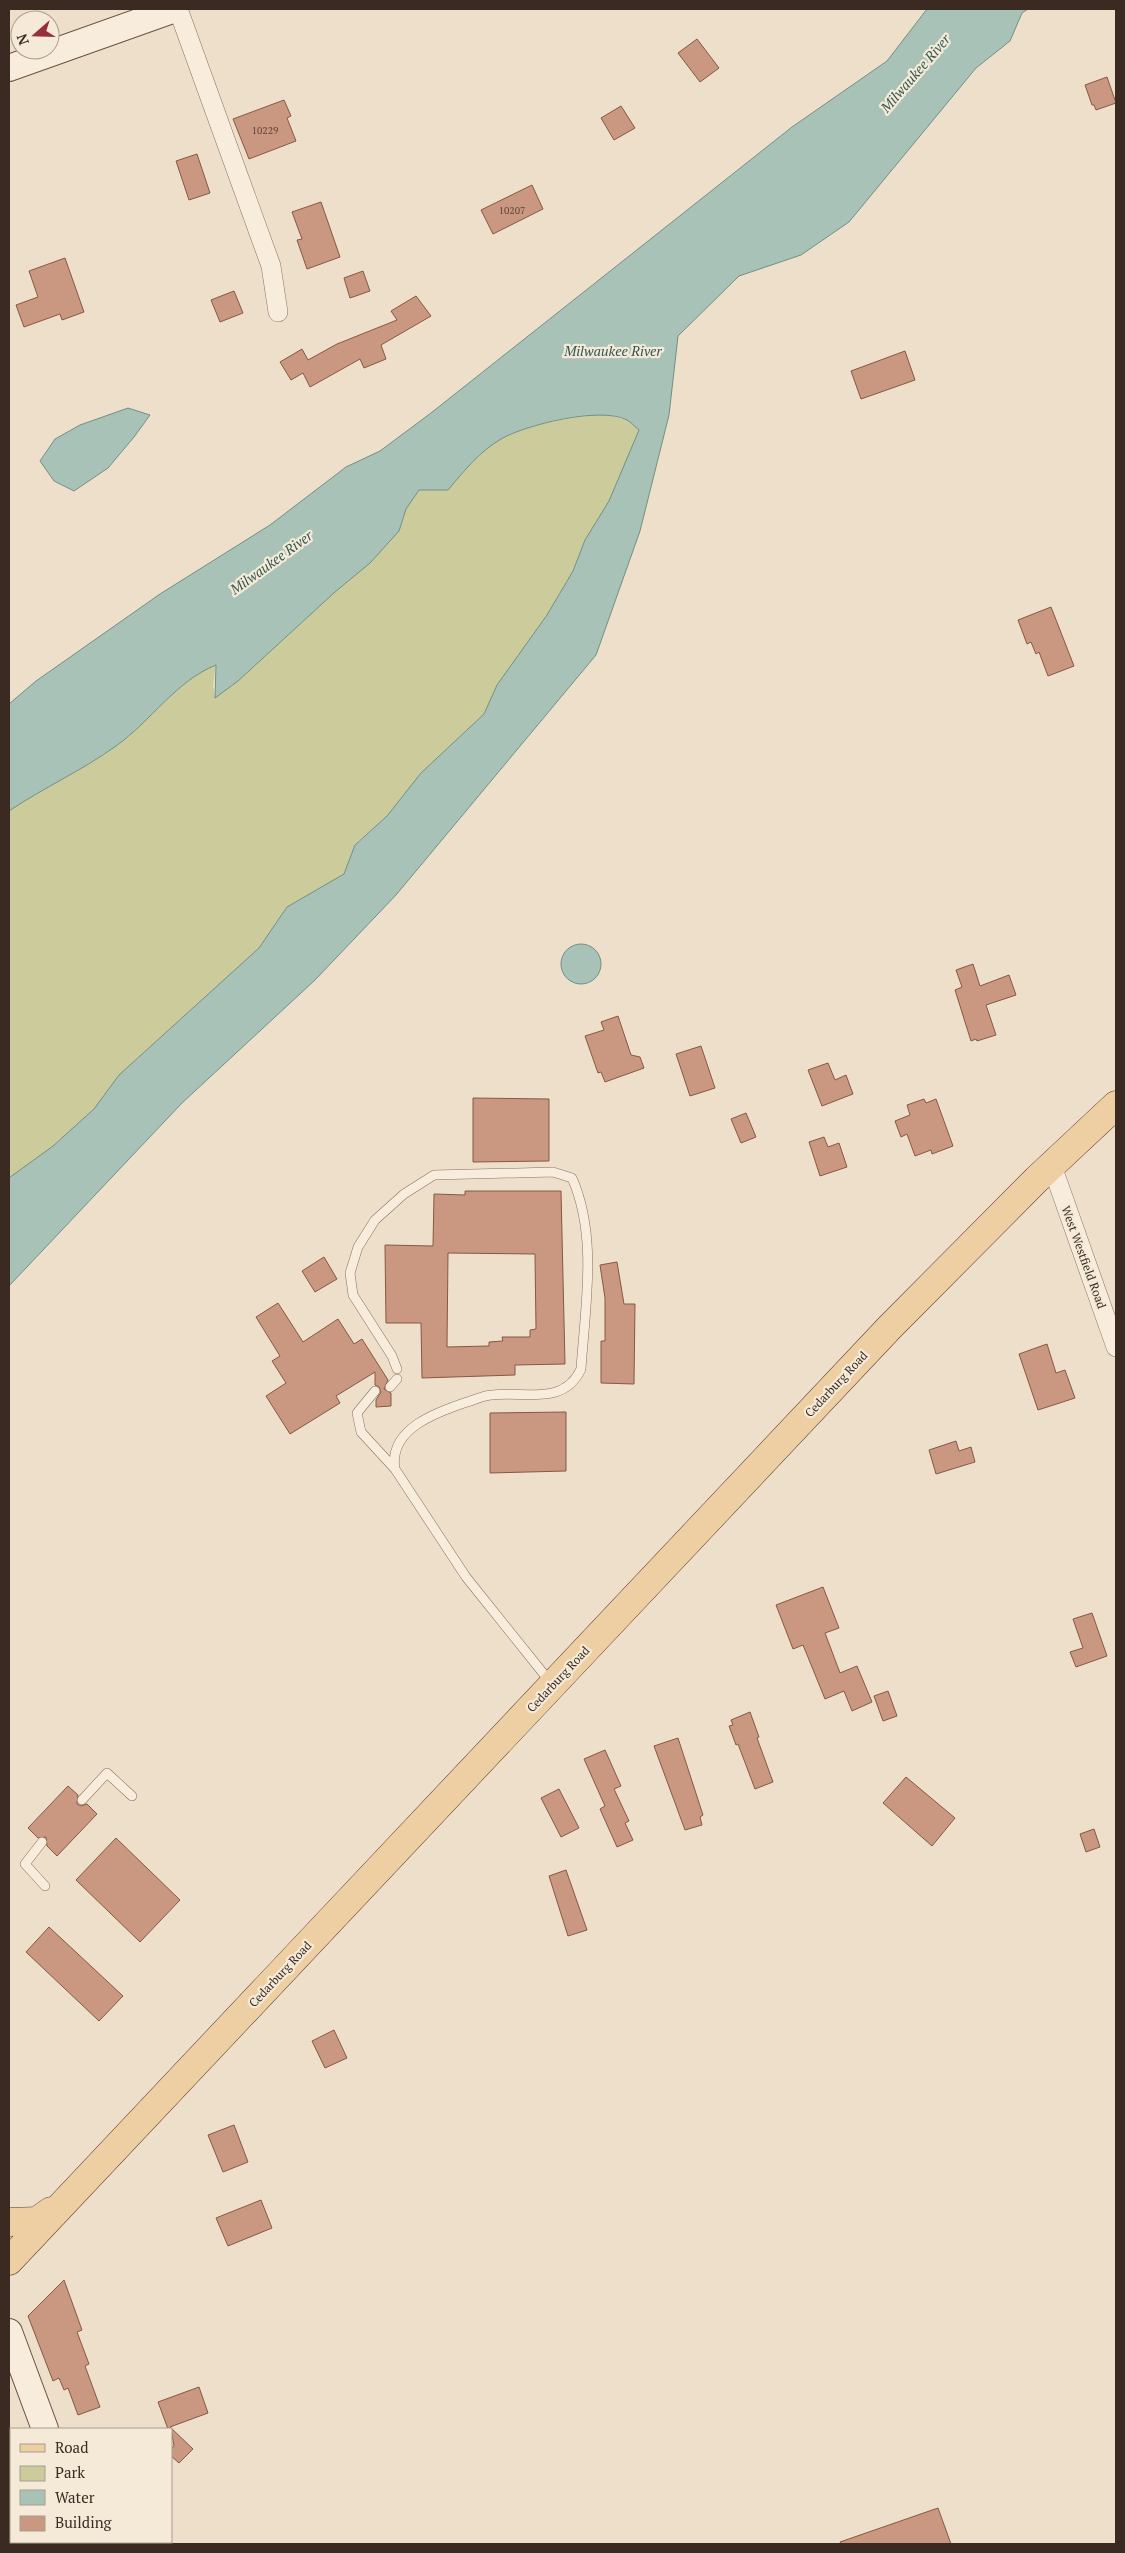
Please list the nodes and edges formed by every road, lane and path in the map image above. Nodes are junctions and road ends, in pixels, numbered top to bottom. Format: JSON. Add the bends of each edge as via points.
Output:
{"nodes":[{"id":1,"x":176,"y":9,"type":"edge"},
{"id":2,"x":9,"y":68,"type":"edge"},
{"id":3,"x":278,"y":312,"type":"dead end"},
{"id":4,"x":1116,"y":1105,"type":"edge"},
{"id":5,"x":1052,"y":1166,"type":"junction"},
{"id":6,"x":1116,"y":1347,"type":"edge"},
{"id":7,"x":397,"y":1369,"type":"dead end"},
{"id":8,"x":397,"y":1379,"type":"dead end"},
{"id":9,"x":390,"y":1387,"type":"dead end"},
{"id":10,"x":375,"y":1391,"type":"dead end"},
{"id":11,"x":396,"y":1469,"type":"junction"},
{"id":12,"x":553,"y":1685,"type":"junction"},
{"id":13,"x":132,"y":1796,"type":"dead end"},
{"id":14,"x":82,"y":1800,"type":"dead end"},
{"id":15,"x":42,"y":1842,"type":"dead end"},
{"id":16,"x":45,"y":1886,"type":"dead end"},
{"id":17,"x":67,"y":2200,"type":"junction"},
{"id":18,"x":9,"y":2222,"type":"edge"},
{"id":19,"x":9,"y":2261,"type":"edge"},
{"id":20,"x":9,"y":2332,"type":"edge"},
{"id":21,"x":9,"y":2368,"type":"edge"},
{"id":22,"x":32,"y":2393,"type":"junction"},
{"id":23,"x":45,"y":2428,"type":"edge"}],
"edges":[{"from":1,"to":2,"type":"street"},
{"from":1,"to":3,"type":"street","via":[[271,266]]},
{"from":4,"to":5,"type":"main road","name":"Cedarburg Road"},
{"from":5,"to":6,"type":"street","name":"West Westfield Road"},
{"from":5,"to":12,"type":"main road","name":"Cedarburg Road","via":[[890,1327]]},
{"from":7,"to":11,"type":"lane","via":[[353,1295],[350,1273],[358,1247],[375,1220],[404,1194],[434,1175],[553,1172],[572,1178],[579,1195],[587,1254],[581,1369],[576,1381],[566,1389],[546,1394],[491,1394],[435,1412],[407,1432],[394,1458]]},
{"from":8,"to":9,"type":"lane"},
{"from":10,"to":11,"type":"lane","via":[[357,1413],[361,1432]]},
{"from":11,"to":12,"type":"lane","via":[[466,1577]]},
{"from":12,"to":17,"type":"main road","name":"Cedarburg Road"},
{"from":13,"to":14,"type":"lane","via":[[107,1773]]},
{"from":15,"to":16,"type":"lane","via":[[25,1864]]},
{"from":17,"to":18,"type":"main road","via":[[37,2221]]},
{"from":17,"to":19,"type":"main road","name":"Cedarburg Road"},
{"from":20,"to":22,"type":"street"},
{"from":21,"to":22,"type":"street"},
{"from":22,"to":23,"type":"street"}]}
